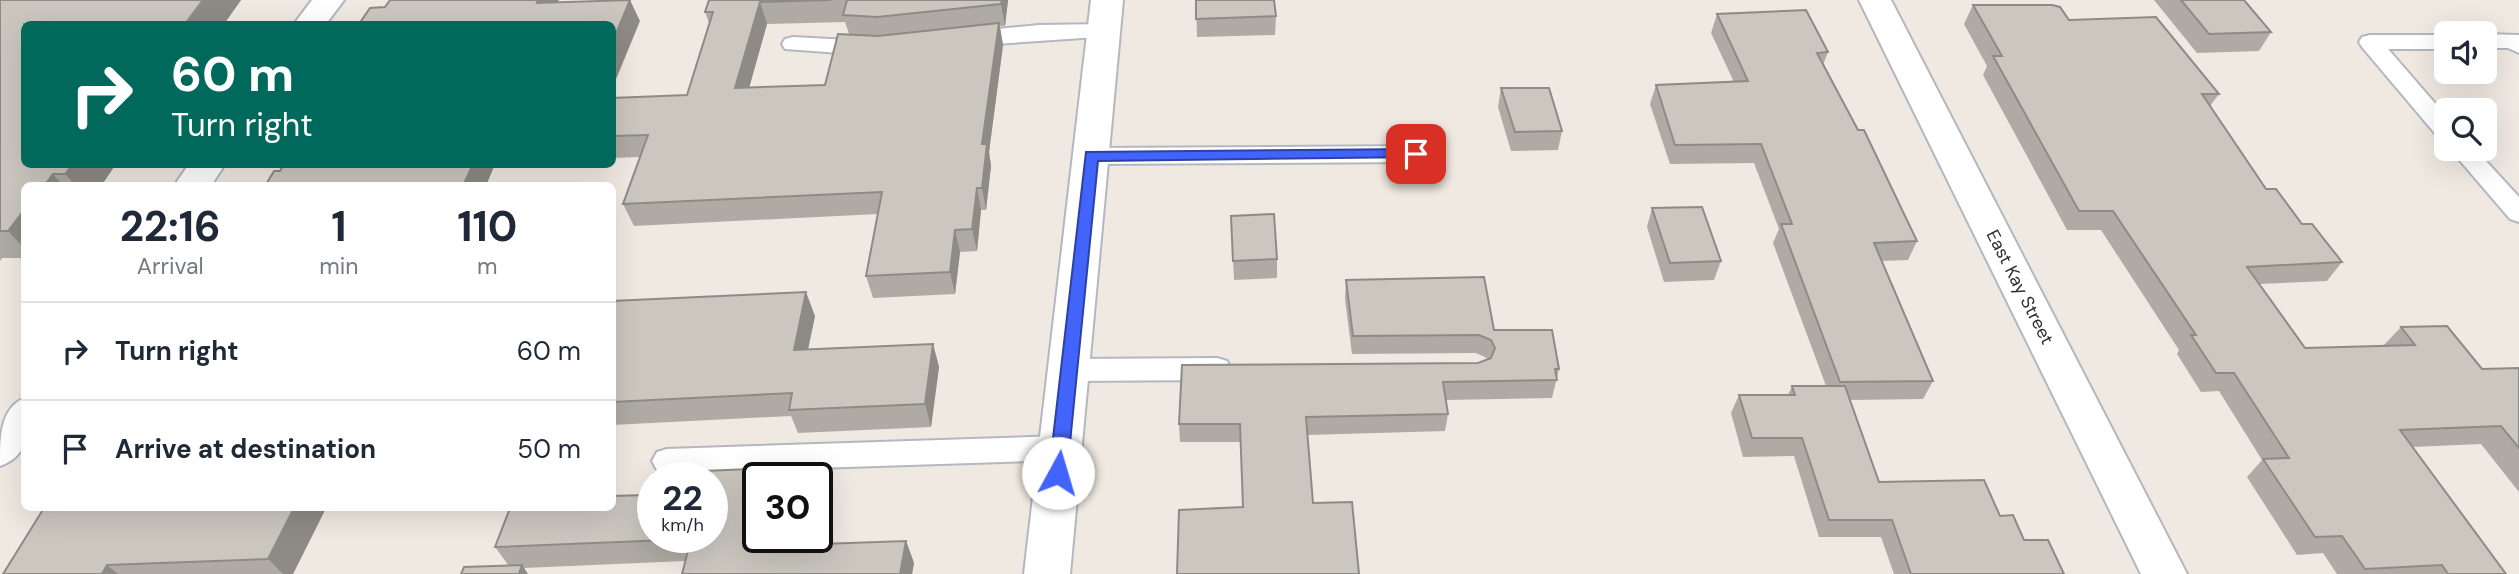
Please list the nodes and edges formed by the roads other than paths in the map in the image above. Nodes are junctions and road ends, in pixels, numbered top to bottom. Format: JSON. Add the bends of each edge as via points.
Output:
{"nodes":[{"id":1,"x":328,"y":0,"type":"edge"},
{"id":2,"x":1875,"y":0,"type":"edge"},
{"id":3,"x":1105,"y":15,"type":"edge"},
{"id":4,"x":312,"y":21,"type":"edge"},
{"id":5,"x":2497,"y":41,"type":"edge"},
{"id":6,"x":940,"y":42,"type":"edge"},
{"id":7,"x":2434,"y":42,"type":"edge"},
{"id":8,"x":793,"y":44,"type":"dead end"},
{"id":9,"x":2519,"y":46,"type":"edge"},
{"id":10,"x":893,"y":47,"type":"edge"},
{"id":11,"x":2434,"y":117,"type":"edge"},
{"id":12,"x":1416,"y":154,"type":"dead end"},
{"id":13,"x":1091,"y":156,"type":"junction"},
{"id":14,"x":2473,"y":161,"type":"edge"},
{"id":15,"x":2519,"y":213,"type":"edge"},
{"id":16,"x":1240,"y":369,"type":"edge"},
{"id":17,"x":1069,"y":370,"type":"junction"},
{"id":18,"x":21,"y":419,"type":"edge"},
{"id":19,"x":1060,"y":448,"type":"junction"},
{"id":20,"x":0,"y":449,"type":"edge"},
{"id":21,"x":667,"y":461,"type":"dead end"},
{"id":22,"x":1047,"y":574,"type":"edge"},
{"id":23,"x":2164,"y":574,"type":"edge"}],
"edges":[{"from":1,"to":4,"type":"street"},
{"from":2,"to":23,"type":"street","name":"East Kay Street"},
{"from":3,"to":6,"type":"lane","via":[[1039,32]]},
{"from":3,"to":13,"type":"street"},
{"from":5,"to":9,"type":"lane","via":[[2514,41]]},
{"from":7,"to":11,"type":"lane","via":[[2370,42]]},
{"from":8,"to":10,"type":"lane"},
{"from":12,"to":13,"type":"lane"},
{"from":13,"to":17,"type":"street"},
{"from":14,"to":15,"type":"lane"},
{"from":16,"to":17,"type":"lane"},
{"from":17,"to":19,"type":"street"},
{"from":18,"to":20,"type":"street"},
{"from":19,"to":21,"type":"lane"},
{"from":19,"to":22,"type":"street"}]}
